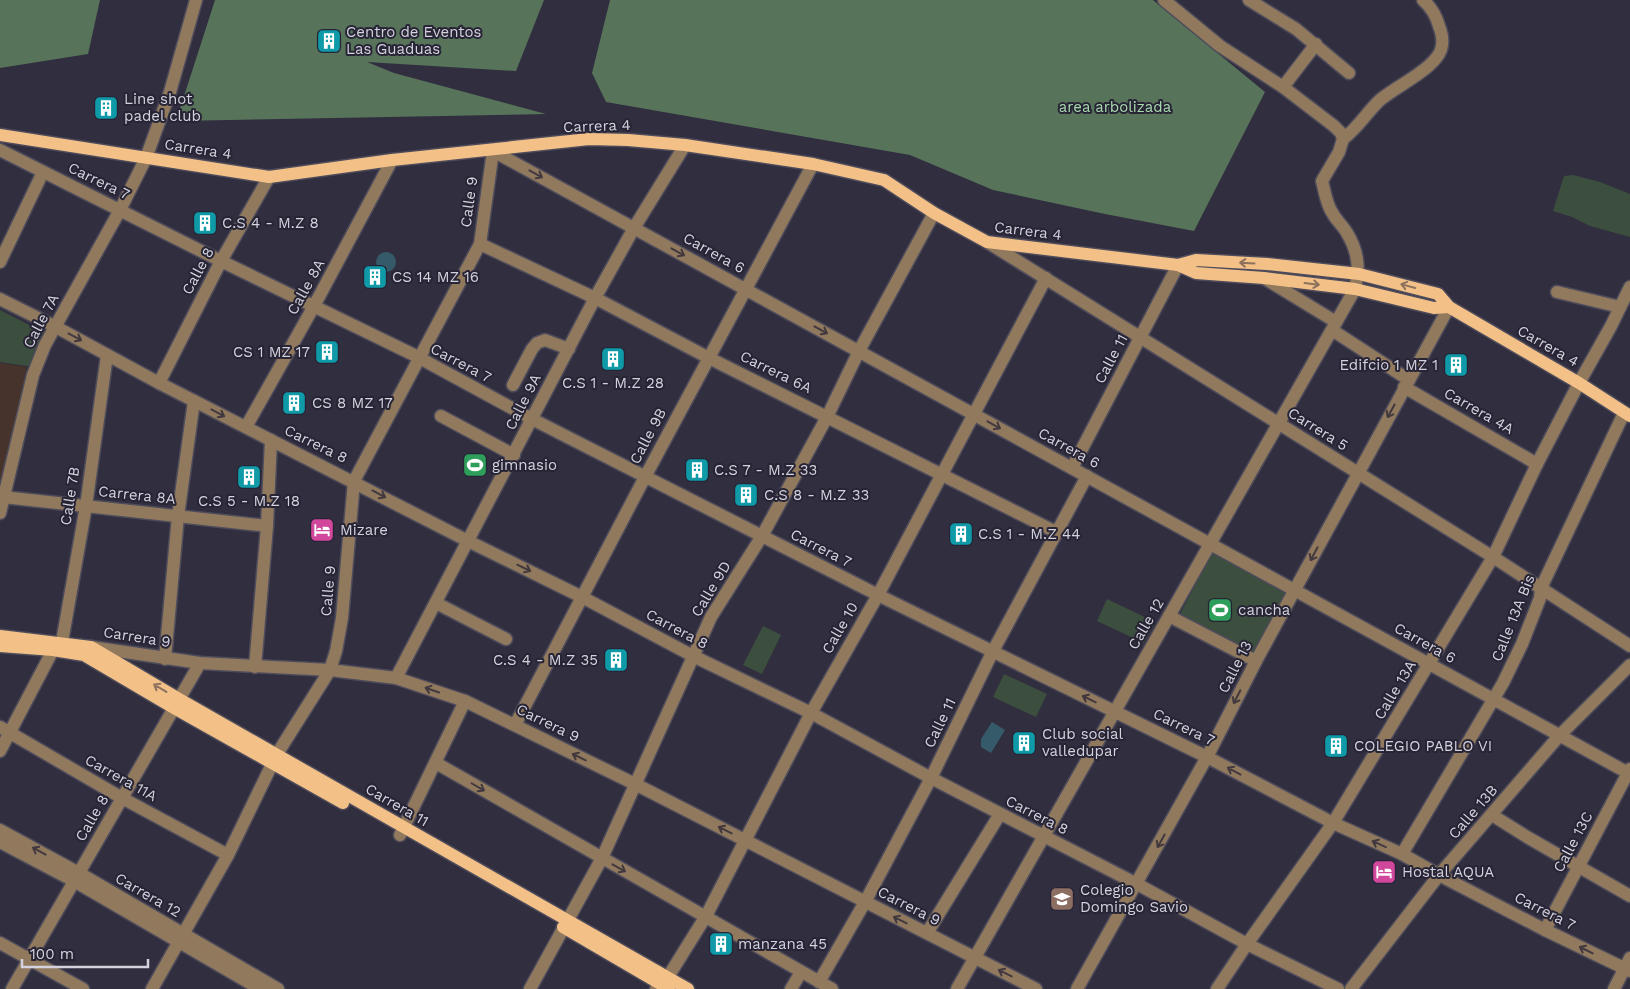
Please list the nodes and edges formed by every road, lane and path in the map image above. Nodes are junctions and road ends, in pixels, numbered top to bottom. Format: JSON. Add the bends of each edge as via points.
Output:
{"nodes":[{"id":1,"x":196,"y":0,"type":"edge"},
{"id":2,"x":1164,"y":0,"type":"edge"},
{"id":3,"x":1249,"y":0,"type":"edge"},
{"id":4,"x":1423,"y":0,"type":"edge"},
{"id":5,"x":1316,"y":44,"type":"junction"},
{"id":6,"x":1350,"y":72,"type":"dead end"},
{"id":7,"x":1283,"y":87,"type":"junction"},
{"id":8,"x":0,"y":135,"type":"edge"},
{"id":9,"x":1343,"y":139,"type":"junction"},
{"id":10,"x":685,"y":145,"type":"junction"},
{"id":11,"x":0,"y":150,"type":"edge"},
{"id":12,"x":493,"y":150,"type":"junction"},
{"id":13,"x":146,"y":158,"type":"junction"},
{"id":14,"x":392,"y":160,"type":"junction"},
{"id":15,"x":814,"y":164,"type":"junction"},
{"id":16,"x":43,"y":172,"type":"junction"},
{"id":17,"x":269,"y":177,"type":"junction"},
{"id":18,"x":120,"y":210,"type":"junction"},
{"id":19,"x":934,"y":213,"type":"junction"},
{"id":20,"x":634,"y":228,"type":"junction"},
{"id":21,"x":987,"y":242,"type":"junction"},
{"id":22,"x":480,"y":244,"type":"junction"},
{"id":23,"x":221,"y":261,"type":"junction"},
{"id":24,"x":0,"y":262,"type":"edge"},
{"id":25,"x":1178,"y":265,"type":"junction"},
{"id":26,"x":1358,"y":274,"type":"junction"},
{"id":27,"x":1046,"y":278,"type":"junction"},
{"id":28,"x":1264,"y":278,"type":"junction"},
{"id":29,"x":1630,"y":287,"type":"edge"},
{"id":30,"x":746,"y":289,"type":"junction"},
{"id":31,"x":1356,"y":289,"type":"junction"},
{"id":32,"x":1557,"y":292,"type":"dead end"},
{"id":33,"x":595,"y":298,"type":"junction"},
{"id":34,"x":0,"y":300,"type":"edge"},
{"id":35,"x":314,"y":306,"type":"junction"},
{"id":36,"x":1449,"y":307,"type":"junction"},
{"id":37,"x":1620,"y":307,"type":"junction"},
{"id":38,"x":1334,"y":326,"type":"junction"},
{"id":39,"x":56,"y":327,"type":"junction"},
{"id":40,"x":1141,"y":337,"type":"junction"},
{"id":41,"x":569,"y":349,"type":"junction"},
{"id":42,"x":859,"y":351,"type":"junction"},
{"id":43,"x":107,"y":355,"type":"junction"},
{"id":44,"x":418,"y":358,"type":"junction"},
{"id":45,"x":709,"y":358,"type":"junction"},
{"id":46,"x":1579,"y":382,"type":"junction"},
{"id":47,"x":159,"y":383,"type":"junction"},
{"id":48,"x":1406,"y":383,"type":"junction"},
{"id":49,"x":513,"y":385,"type":"dead end"},
{"id":50,"x":194,"y":400,"type":"junction"},
{"id":51,"x":973,"y":414,"type":"junction"},
{"id":52,"x":1627,"y":414,"type":"edge"},
{"id":53,"x":441,"y":416,"type":"dead end"},
{"id":54,"x":827,"y":417,"type":"junction"},
{"id":55,"x":532,"y":419,"type":"junction"},
{"id":56,"x":1279,"y":423,"type":"junction"},
{"id":57,"x":246,"y":427,"type":"junction"},
{"id":58,"x":271,"y":440,"type":"junction"},
{"id":59,"x":514,"y":455,"type":"junction"},
{"id":60,"x":1538,"y":464,"type":"junction"},
{"id":61,"x":1072,"y":468,"type":"junction"},
{"id":62,"x":1358,"y":473,"type":"junction"},
{"id":63,"x":941,"y":474,"type":"junction"},
{"id":64,"x":1087,"y":476,"type":"junction"},
{"id":65,"x":645,"y":477,"type":"junction"},
{"id":66,"x":354,"y":481,"type":"junction"},
{"id":67,"x":3,"y":497,"type":"junction"},
{"id":68,"x":86,"y":506,"type":"junction"},
{"id":69,"x":0,"y":513,"type":"edge"},
{"id":70,"x":178,"y":516,"type":"junction"},
{"id":71,"x":267,"y":526,"type":"junction"},
{"id":72,"x":1056,"y":532,"type":"junction"},
{"id":73,"x":762,"y":536,"type":"junction"},
{"id":74,"x":468,"y":541,"type":"junction"},
{"id":75,"x":1210,"y":544,"type":"junction"},
{"id":76,"x":1493,"y":557,"type":"junction"},
{"id":77,"x":1541,"y":588,"type":"junction"},
{"id":78,"x":1294,"y":590,"type":"junction"},
{"id":79,"x":878,"y":595,"type":"junction"},
{"id":80,"x":582,"y":597,"type":"junction"},
{"id":81,"x":436,"y":603,"type":"junction"},
{"id":82,"x":1169,"y":616,"type":"junction"},
{"id":83,"x":0,"y":636,"type":"edge"},
{"id":84,"x":506,"y":639,"type":"dead end"},
{"id":85,"x":0,"y":646,"type":"edge"},
{"id":86,"x":58,"y":646,"type":"junction"},
{"id":87,"x":1630,"y":646,"type":"edge"},
{"id":88,"x":88,"y":651,"type":"junction"},
{"id":89,"x":993,"y":651,"type":"junction"},
{"id":90,"x":693,"y":656,"type":"junction"},
{"id":91,"x":165,"y":659,"type":"junction"},
{"id":92,"x":1256,"y":661,"type":"junction"},
{"id":93,"x":200,"y":663,"type":"junction"},
{"id":94,"x":1430,"y":664,"type":"junction"},
{"id":95,"x":1630,"y":666,"type":"edge"},
{"id":96,"x":255,"y":667,"type":"junction"},
{"id":97,"x":330,"y":670,"type":"junction"},
{"id":98,"x":396,"y":678,"type":"junction"},
{"id":99,"x":1493,"y":699,"type":"junction"},
{"id":100,"x":465,"y":701,"type":"junction"},
{"id":101,"x":176,"y":704,"type":"junction"},
{"id":102,"x":1115,"y":711,"type":"junction"},
{"id":103,"x":810,"y":713,"type":"junction"},
{"id":104,"x":515,"y":725,"type":"junction"},
{"id":105,"x":5,"y":730,"type":"edge"},
{"id":106,"x":1559,"y":736,"type":"junction"},
{"id":107,"x":0,"y":750,"type":"edge"},
{"id":108,"x":1207,"y":757,"type":"junction"},
{"id":109,"x":275,"y":758,"type":"junction"},
{"id":110,"x":436,"y":763,"type":"junction"},
{"id":111,"x":1629,"y":772,"type":"edge"},
{"id":112,"x":931,"y":778,"type":"junction"},
{"id":113,"x":637,"y":785,"type":"junction"},
{"id":114,"x":122,"y":798,"type":"junction"},
{"id":115,"x":1000,"y":814,"type":"junction"},
{"id":116,"x":1492,"y":815,"type":"junction"},
{"id":117,"x":1332,"y":823,"type":"junction"},
{"id":118,"x":0,"y":830,"type":"edge"},
{"id":119,"x":402,"y":831,"type":"junction"},
{"id":120,"x":1043,"y":837,"type":"junction"},
{"id":121,"x":745,"y":840,"type":"junction"},
{"id":122,"x":0,"y":842,"type":"edge"},
{"id":123,"x":1402,"y":854,"type":"junction"},
{"id":124,"x":228,"y":855,"type":"junction"},
{"id":125,"x":602,"y":858,"type":"junction"},
{"id":126,"x":1578,"y":866,"type":"junction"},
{"id":127,"x":1439,"y":875,"type":"junction"},
{"id":128,"x":77,"y":877,"type":"junction"},
{"id":129,"x":1137,"y":884,"type":"junction"},
{"id":130,"x":1630,"y":896,"type":"edge"},
{"id":131,"x":865,"y":902,"type":"junction"},
{"id":132,"x":706,"y":916,"type":"junction"},
{"id":133,"x":565,"y":924,"type":"junction"},
{"id":134,"x":1545,"y":930,"type":"junction"},
{"id":135,"x":928,"y":933,"type":"junction"},
{"id":136,"x":181,"y":938,"type":"junction"},
{"id":137,"x":0,"y":943,"type":"edge"},
{"id":138,"x":1247,"y":944,"type":"junction"},
{"id":139,"x":30,"y":958,"type":"junction"},
{"id":140,"x":975,"y":958,"type":"junction"},
{"id":141,"x":1628,"y":966,"type":"edge"},
{"id":142,"x":801,"y":972,"type":"junction"},
{"id":143,"x":819,"y":982,"type":"junction"},
{"id":144,"x":663,"y":985,"type":"edge"},
{"id":145,"x":12,"y":989,"type":"edge"},
{"id":146,"x":83,"y":989,"type":"edge"},
{"id":147,"x":152,"y":989,"type":"edge"},
{"id":148,"x":260,"y":989,"type":"edge"},
{"id":149,"x":278,"y":989,"type":"edge"},
{"id":150,"x":530,"y":989,"type":"edge"},
{"id":151,"x":688,"y":989,"type":"edge"},
{"id":152,"x":792,"y":989,"type":"edge"},
{"id":153,"x":832,"y":989,"type":"edge"},
{"id":154,"x":957,"y":989,"type":"edge"},
{"id":155,"x":1036,"y":989,"type":"edge"},
{"id":156,"x":1077,"y":989,"type":"edge"},
{"id":157,"x":1217,"y":989,"type":"edge"},
{"id":158,"x":1338,"y":989,"type":"edge"},
{"id":159,"x":1351,"y":989,"type":"edge"},
{"id":160,"x":1614,"y":989,"type":"edge"}],
"edges":[{"from":1,"to":13,"type":"street","name":"Calle 7A","via":[[170,92]]},
{"from":2,"to":7,"type":"street","via":[[1220,46]]},
{"from":3,"to":5,"type":"street"},
{"from":4,"to":9,"type":"street","via":[[1438,24],[1442,45],[1439,54],[1432,64],[1379,101]]},
{"from":5,"to":6,"type":"street"},
{"from":5,"to":7,"type":"street"},
{"from":7,"to":9,"type":"street","via":[[1334,126]]},
{"from":8,"to":13,"type":"main road","name":"Carrera 4"},
{"from":9,"to":26,"type":"street","name":"Calle 12","via":[[1322,181],[1332,213],[1347,232],[1357,254]]},
{"from":10,"to":12,"type":"main road","name":"Carrera 4","via":[[589,139]]},
{"from":10,"to":15,"type":"main road","name":"Carrera 4"},
{"from":10,"to":20,"type":"street","name":"Calle 9A"},
{"from":11,"to":16,"type":"street","name":"Carrera 7"},
{"from":12,"to":14,"type":"main road","name":"Carrera 4"},
{"from":12,"to":20,"type":"street","name":"Carrera 6","one_way":true},
{"from":12,"to":22,"type":"street","name":"Calle 9"},
{"from":13,"to":17,"type":"main road","name":"Carrera 4"},
{"from":13,"to":18,"type":"street","name":"Calle 7A"},
{"from":14,"to":17,"type":"main road","name":"Carrera 4"},
{"from":14,"to":35,"type":"street","name":"Calle 8A"},
{"from":15,"to":19,"type":"main road","name":"Carrera 4","via":[[884,180]]},
{"from":15,"to":30,"type":"street","name":"Calle 9B"},
{"from":16,"to":18,"type":"street","name":"Carrera 7"},
{"from":16,"to":24,"type":"street"},
{"from":17,"to":23,"type":"street","name":"Calle 8"},
{"from":18,"to":23,"type":"street","name":"Carrera 7"},
{"from":18,"to":39,"type":"street","name":"Calle 7A"},
{"from":19,"to":21,"type":"main road","name":"Carrera 4"},
{"from":19,"to":42,"type":"street","name":"Calle 9D"},
{"from":20,"to":30,"type":"street","name":"Carrera 6","one_way":true},
{"from":20,"to":33,"type":"street","name":"Calle 9A"},
{"from":21,"to":25,"type":"main road","name":"Carrera 4"},
{"from":21,"to":27,"type":"street","name":"Carrera 5"},
{"from":22,"to":33,"type":"street","name":"Carrera 6A"},
{"from":22,"to":44,"type":"street","name":"Calle 9"},
{"from":23,"to":35,"type":"street","name":"Carrera 7"},
{"from":23,"to":47,"type":"street","name":"Calle 8"},
{"from":26,"to":25,"type":"main road","name":"Carrera 4","one_way":true,"via":[[1196,260]]},
{"from":25,"to":28,"type":"main road","name":"Carrera 4","via":[[1196,273]]},
{"from":25,"to":40,"type":"street","name":"Calle 11"},
{"from":26,"to":31,"type":"street","name":"Calle 12"},
{"from":36,"to":26,"type":"main road","name":"Carrera 4","one_way":true,"via":[[1438,294]]},
{"from":27,"to":40,"type":"street","name":"Carrera 5"},
{"from":27,"to":51,"type":"street","name":"Calle 10"},
{"from":28,"to":31,"type":"main road","name":"Carrera 4","one_way":true},
{"from":28,"to":38,"type":"street","name":"Carrera 4A"},
{"from":29,"to":37,"type":"street","name":"Calle 13A"},
{"from":30,"to":42,"type":"street","name":"Carrera 6","one_way":true},
{"from":30,"to":45,"type":"street","name":"Calle 9B"},
{"from":31,"to":36,"type":"main road","name":"Carrera 4","via":[[1434,308]]},
{"from":31,"to":38,"type":"street","name":"Calle 12"},
{"from":32,"to":37,"type":"street"},
{"from":33,"to":41,"type":"street","name":"Calle 9A"},
{"from":33,"to":45,"type":"street","name":"Carrera 6A"},
{"from":34,"to":39,"type":"street","name":"Carrera 8"},
{"from":35,"to":44,"type":"street","name":"Carrera 7"},
{"from":35,"to":57,"type":"street","name":"Calle 8A"},
{"from":36,"to":46,"type":"main road","name":"Carrera 4"},
{"from":36,"to":48,"type":"street","name":"Calle 13"},
{"from":37,"to":46,"type":"street","name":"Calle 13A"},
{"from":38,"to":48,"type":"street","name":"Carrera 4A"},
{"from":38,"to":56,"type":"street","name":"Calle 12"},
{"from":39,"to":43,"type":"street","name":"Carrera 8","one_way":true},
{"from":39,"to":67,"type":"street","name":"Calle 7A","via":[[33,375]]},
{"from":40,"to":56,"type":"street","name":"Carrera 5"},
{"from":40,"to":61,"type":"street","name":"Calle 11"},
{"from":41,"to":49,"type":"street","via":[[545,340],[537,342]]},
{"from":41,"to":55,"type":"street","name":"Calle 9A"},
{"from":42,"to":51,"type":"street","name":"Carrera 6"},
{"from":42,"to":54,"type":"street","name":"Calle 9D"},
{"from":43,"to":47,"type":"street","name":"Carrera 8"},
{"from":43,"to":68,"type":"street","name":"Calle 7B"},
{"from":44,"to":55,"type":"street","name":"Carrera 7"},
{"from":44,"to":66,"type":"street","name":"Calle 9"},
{"from":45,"to":54,"type":"street","name":"Carrera 6A"},
{"from":45,"to":65,"type":"street","name":"Calle 9B"},
{"from":46,"to":52,"type":"main road","name":"Carrera 4"},
{"from":46,"to":60,"type":"street","name":"Calle 13A"},
{"from":47,"to":50,"type":"street","name":"Carrera 8"},
{"from":48,"to":60,"type":"street","name":"Carrera 4A"},
{"from":48,"to":62,"type":"street","name":"Calle 13","one_way":true},
{"from":50,"to":57,"type":"street","name":"Carrera 8","one_way":true},
{"from":50,"to":70,"type":"street"},
{"from":51,"to":61,"type":"street","name":"Carrera 6","one_way":true},
{"from":51,"to":63,"type":"street","name":"Calle 10"},
{"from":52,"to":77,"type":"street","name":"Calle 13A Bis"},
{"from":53,"to":59,"type":"street"},
{"from":54,"to":63,"type":"street","name":"Carrera 6A"},
{"from":54,"to":73,"type":"street","name":"Calle 9D"},
{"from":55,"to":59,"type":"street","name":"Calle 9A"},
{"from":55,"to":65,"type":"street","name":"Carrera 7"},
{"from":56,"to":62,"type":"street","name":"Carrera 5"},
{"from":56,"to":75,"type":"street","name":"Calle 12"},
{"from":57,"to":58,"type":"street","name":"Carrera 8"},
{"from":58,"to":66,"type":"street","name":"Carrera 8"},
{"from":58,"to":71,"type":"street"},
{"from":59,"to":74,"type":"street","name":"Calle 9A"},
{"from":60,"to":76,"type":"street","name":"Calle 13A"},
{"from":61,"to":64,"type":"street","name":"Carrera 6"},
{"from":62,"to":76,"type":"street","name":"Carrera 5"},
{"from":62,"to":78,"type":"street","name":"Calle 13","one_way":true},
{"from":63,"to":72,"type":"street","name":"Carrera 6A"},
{"from":63,"to":79,"type":"street","name":"Calle 10"},
{"from":64,"to":72,"type":"street","name":"Calle 11"},
{"from":64,"to":75,"type":"street","name":"Carrera 6"},
{"from":65,"to":73,"type":"street","name":"Carrera 7"},
{"from":65,"to":80,"type":"street","name":"Calle 9B"},
{"from":66,"to":74,"type":"street","name":"Carrera 8","one_way":true},
{"from":66,"to":97,"type":"street","name":"Calle 9","via":[[342,618]]},
{"from":67,"to":68,"type":"street","name":"Carrera 8A"},
{"from":67,"to":69,"type":"street","name":"Calle 7A"},
{"from":68,"to":70,"type":"street","name":"Carrera 8A"},
{"from":68,"to":86,"type":"street","name":"Calle 7B"},
{"from":70,"to":71,"type":"street","name":"Carrera 8A"},
{"from":70,"to":91,"type":"street"},
{"from":71,"to":96,"type":"street"},
{"from":72,"to":89,"type":"street","name":"Calle 11"},
{"from":73,"to":79,"type":"street","name":"Carrera 7"},
{"from":73,"to":90,"type":"street","name":"Calle 9D","via":[[711,617]]},
{"from":74,"to":80,"type":"street","name":"Carrera 8","one_way":true},
{"from":74,"to":81,"type":"street","name":"Calle 9A"},
{"from":75,"to":78,"type":"street","name":"Carrera 6"},
{"from":75,"to":82,"type":"street","name":"Calle 12"},
{"from":76,"to":77,"type":"street","name":"Carrera 5"},
{"from":76,"to":94,"type":"street","name":"Calle 13A"},
{"from":77,"to":87,"type":"street","name":"Carrera 5"},
{"from":77,"to":99,"type":"street","name":"Calle 13A Bis","via":[[1522,644]]},
{"from":78,"to":92,"type":"street","name":"Calle 13"},
{"from":78,"to":94,"type":"street","name":"Carrera 6"},
{"from":79,"to":89,"type":"street","name":"Carrera 7"},
{"from":79,"to":103,"type":"street","name":"Calle 10"},
{"from":80,"to":90,"type":"street","name":"Carrera 8"},
{"from":80,"to":104,"type":"street","name":"Calle 9B"},
{"from":81,"to":84,"type":"street"},
{"from":81,"to":98,"type":"street","name":"Calle 9A"},
{"from":82,"to":92,"type":"street"},
{"from":82,"to":102,"type":"street","name":"Calle 12"},
{"from":83,"to":86,"type":"main road","name":"Carrera 9"},
{"from":85,"to":86,"type":"main road","name":"Carrera 9"},
{"from":86,"to":88,"type":"main road","name":"Carrera 9"},
{"from":86,"to":105,"type":"street","name":"Calle 7B"},
{"from":88,"to":91,"type":"street","name":"Carrera 9"},
{"from":88,"to":101,"type":"main road","name":"Carrera 11"},
{"from":102,"to":89,"type":"street","name":"Carrera 7","one_way":true},
{"from":89,"to":112,"type":"street","name":"Calle 11"},
{"from":90,"to":103,"type":"street","name":"Carrera 8"},
{"from":90,"to":113,"type":"street","name":"Calle 9D"},
{"from":91,"to":93,"type":"street","name":"Carrera 9"},
{"from":92,"to":108,"type":"street","name":"Calle 13","one_way":true},
{"from":93,"to":96,"type":"street","name":"Carrera 9"},
{"from":93,"to":101,"type":"street","name":"Calle 8"},
{"from":94,"to":99,"type":"street","name":"Carrera 6"},
{"from":94,"to":117,"type":"street","name":"Calle 13A"},
{"from":95,"to":106,"type":"street","name":"Calle 13B"},
{"from":96,"to":97,"type":"street","name":"Carrera 9"},
{"from":97,"to":98,"type":"street","name":"Carrera 9"},
{"from":97,"to":109,"type":"street","name":"Calle 9"},
{"from":100,"to":98,"type":"street","name":"Carrera 9","one_way":true},
{"from":99,"to":106,"type":"street","name":"Carrera 6"},
{"from":99,"to":123,"type":"street","name":"Calle 13A Bis"},
{"from":100,"to":104,"type":"street","name":"Carrera 9"},
{"from":100,"to":110,"type":"street"},
{"from":101,"to":109,"type":"main road","name":"Carrera 11"},
{"from":101,"to":114,"type":"street","name":"Calle 8"},
{"from":102,"to":108,"type":"street","name":"Carrera 7"},
{"from":102,"to":120,"type":"street","name":"Calle 12"},
{"from":103,"to":112,"type":"street","name":"Carrera 8"},
{"from":103,"to":121,"type":"street","name":"Calle 10"},
{"from":113,"to":104,"type":"street","name":"Carrera 9","one_way":true},
{"from":105,"to":107,"type":"street","name":"Calle 7B"},
{"from":105,"to":114,"type":"street","name":"Carrera 11A"},
{"from":106,"to":111,"type":"street","name":"Carrera 6"},
{"from":106,"to":116,"type":"street","name":"Calle 13B"},
{"from":117,"to":108,"type":"street","name":"Carrera 7","one_way":true},
{"from":108,"to":129,"type":"street","name":"Calle 13","one_way":true},
{"from":109,"to":119,"type":"main road","name":"Carrera 11"},
{"from":109,"to":124,"type":"street","name":"Calle 9"},
{"from":110,"to":119,"type":"street"},
{"from":110,"to":125,"type":"street","one_way":true},
{"from":111,"to":126,"type":"street","name":"Calle 13C"},
{"from":112,"to":115,"type":"street","name":"Carrera 8"},
{"from":112,"to":131,"type":"street","name":"Calle 11"},
{"from":121,"to":113,"type":"street","name":"Carrera 9","one_way":true},
{"from":113,"to":125,"type":"street","name":"Calle 9D"},
{"from":114,"to":124,"type":"street","name":"Carrera 11A"},
{"from":114,"to":128,"type":"street","name":"Calle 8"},
{"from":115,"to":120,"type":"street","name":"Carrera 8"},
{"from":115,"to":135,"type":"street"},
{"from":116,"to":126,"type":"street"},
{"from":116,"to":127,"type":"street","name":"Calle 13B"},
{"from":123,"to":117,"type":"street","name":"Carrera 7","one_way":true},
{"from":117,"to":138,"type":"street","name":"Calle 13A"},
{"from":128,"to":118,"type":"street","name":"Carrera 12","one_way":true},
{"from":119,"to":133,"type":"main road","name":"Carrera 11"},
{"from":120,"to":129,"type":"street","name":"Carrera 8"},
{"from":120,"to":140,"type":"street","name":"Calle 12"},
{"from":121,"to":131,"type":"street","name":"Carrera 9"},
{"from":121,"to":132,"type":"street","name":"Calle 10"},
{"from":122,"to":128,"type":"street","name":"Carrera 12"},
{"from":123,"to":127,"type":"street","name":"Carrera 7"},
{"from":124,"to":136,"type":"street","name":"Calle 9"},
{"from":125,"to":132,"type":"street","one_way":true},
{"from":125,"to":133,"type":"street","name":"Calle 9D"},
{"from":126,"to":130,"type":"street"},
{"from":126,"to":134,"type":"street","name":"Calle 13C"},
{"from":127,"to":134,"type":"street","name":"Carrera 7"},
{"from":127,"to":159,"type":"street","name":"Calle 13B"},
{"from":128,"to":136,"type":"street","name":"Carrera 12"},
{"from":128,"to":139,"type":"street","name":"Calle 8"},
{"from":129,"to":138,"type":"street","name":"Carrera 8"},
{"from":129,"to":156,"type":"street","name":"Calle 13"},
{"from":135,"to":131,"type":"street","name":"Carrera 9","one_way":true},
{"from":131,"to":143,"type":"street","name":"Calle 11"},
{"from":132,"to":142,"type":"street"},
{"from":132,"to":144,"type":"street","name":"Calle 10"},
{"from":133,"to":144,"type":"main road","name":"Carrera 11"},
{"from":133,"to":150,"type":"street","name":"Calle 9D"},
{"from":141,"to":134,"type":"street","name":"Carrera 7","one_way":true},
{"from":135,"to":140,"type":"street","name":"Carrera 9"},
{"from":136,"to":147,"type":"street","name":"Calle 9"},
{"from":136,"to":148,"type":"street","name":"Carrera 12"},
{"from":136,"to":149,"type":"street","name":"Carrera 12"},
{"from":137,"to":139,"type":"street"},
{"from":138,"to":157,"type":"street","name":"Calle 13A"},
{"from":138,"to":158,"type":"street","name":"Carrera 8"},
{"from":139,"to":145,"type":"street","name":"Calle 8"},
{"from":139,"to":146,"type":"street"},
{"from":140,"to":154,"type":"street","name":"Calle 12"},
{"from":155,"to":140,"type":"street","name":"Carrera 9","one_way":true},
{"from":141,"to":160,"type":"street"},
{"from":142,"to":143,"type":"street"},
{"from":142,"to":152,"type":"street"},
{"from":143,"to":153,"type":"street"},
{"from":144,"to":151,"type":"main road","name":"Carrera 11"}]}
